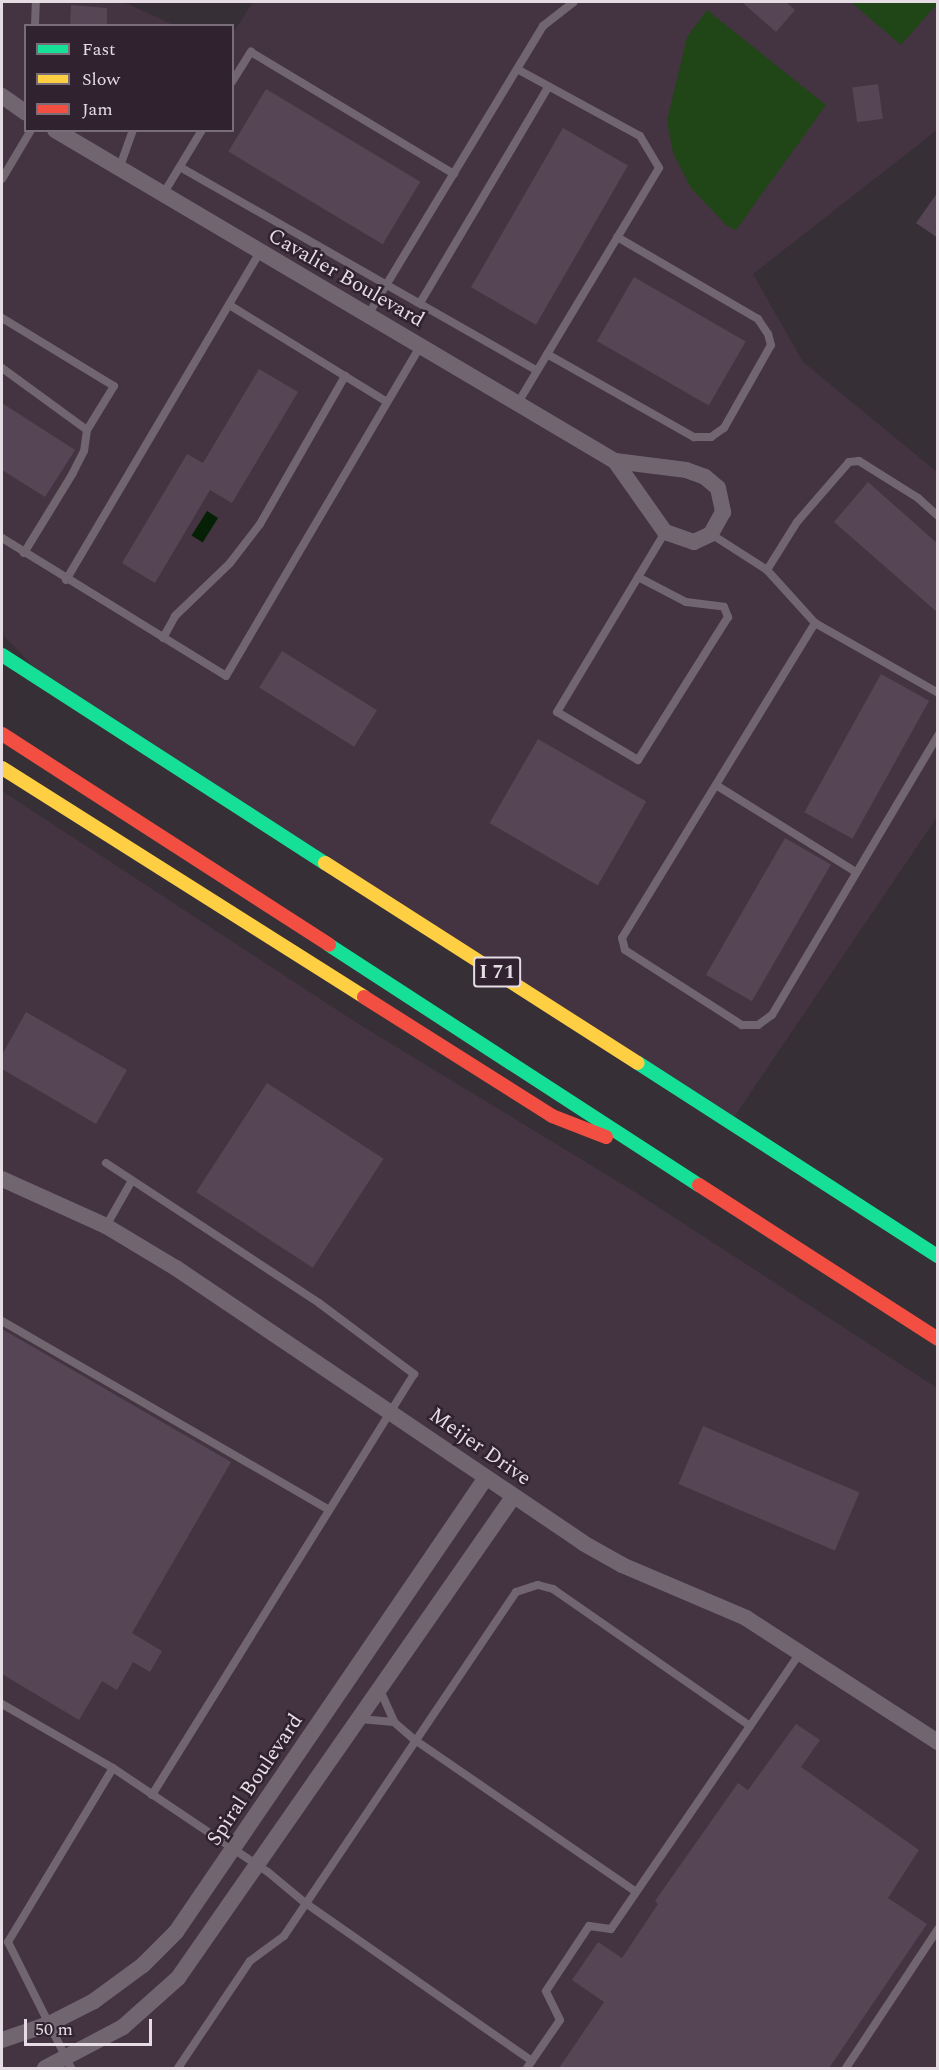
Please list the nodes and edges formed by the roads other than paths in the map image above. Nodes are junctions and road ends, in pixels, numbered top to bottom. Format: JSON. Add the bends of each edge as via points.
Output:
{"nodes":[{"id":1,"x":36,"y":2,"type":"edge"},
{"id":2,"x":574,"y":2,"type":"edge"},
{"id":3,"x":35,"y":24,"type":"edge"},
{"id":4,"x":517,"y":69,"type":"junction"},
{"id":5,"x":234,"y":79,"type":"edge"},
{"id":6,"x":549,"y":86,"type":"junction"},
{"id":7,"x":2,"y":96,"type":"edge"},
{"id":8,"x":24,"y":111,"type":"edge"},
{"id":9,"x":30,"y":132,"type":"edge"},
{"id":10,"x":58,"y":132,"type":"edge"},
{"id":11,"x":131,"y":132,"type":"edge"},
{"id":12,"x":201,"y":132,"type":"edge"},
{"id":13,"x":180,"y":167,"type":"junction"},
{"id":14,"x":118,"y":169,"type":"junction"},
{"id":15,"x":454,"y":174,"type":"junction"},
{"id":16,"x":2,"y":179,"type":"edge"},
{"id":17,"x":162,"y":196,"type":"junction"},
{"id":18,"x":617,"y":237,"type":"junction"},
{"id":19,"x":259,"y":254,"type":"junction"},
{"id":20,"x":387,"y":284,"type":"junction"},
{"id":21,"x":420,"y":303,"type":"junction"},
{"id":22,"x":231,"y":306,"type":"junction"},
{"id":23,"x":367,"y":317,"type":"junction"},
{"id":24,"x":2,"y":318,"type":"edge"},
{"id":25,"x":420,"y":347,"type":"junction"},
{"id":26,"x":547,"y":354,"type":"junction"},
{"id":27,"x":2,"y":368,"type":"edge"},
{"id":28,"x":537,"y":371,"type":"junction"},
{"id":29,"x":345,"y":376,"type":"junction"},
{"id":30,"x":387,"y":402,"type":"junction"},
{"id":31,"x":517,"y":404,"type":"junction"},
{"id":32,"x":87,"y":430,"type":"junction"},
{"id":33,"x":615,"y":461,"type":"junction"},
{"id":34,"x":938,"y":516,"type":"edge"},
{"id":35,"x":665,"y":532,"type":"junction"},
{"id":36,"x":711,"y":534,"type":"junction"},
{"id":37,"x":2,"y":538,"type":"edge"},
{"id":38,"x":24,"y":553,"type":"junction"},
{"id":39,"x":766,"y":570,"type":"junction"},
{"id":40,"x":638,"y":578,"type":"junction"},
{"id":41,"x":66,"y":580,"type":"junction"},
{"id":42,"x":815,"y":623,"type":"junction"},
{"id":43,"x":163,"y":638,"type":"junction"},
{"id":44,"x":9,"y":642,"type":"dead end"},
{"id":45,"x":2,"y":655,"type":"edge"},
{"id":46,"x":55,"y":690,"type":"junction"},
{"id":47,"x":938,"y":693,"type":"edge"},
{"id":48,"x":2,"y":734,"type":"edge"},
{"id":49,"x":938,"y":735,"type":"edge"},
{"id":50,"x":2,"y":768,"type":"edge"},
{"id":51,"x":716,"y":785,"type":"junction"},
{"id":52,"x":856,"y":872,"type":"junction"},
{"id":53,"x":662,"y":1159,"type":"junction"},
{"id":54,"x":106,"y":1163,"type":"dead end"},
{"id":55,"x":2,"y":1179,"type":"edge"},
{"id":56,"x":131,"y":1182,"type":"junction"},
{"id":57,"x":106,"y":1226,"type":"junction"},
{"id":58,"x":938,"y":1256,"type":"edge"},
{"id":59,"x":2,"y":1321,"type":"edge"},
{"id":60,"x":938,"y":1339,"type":"edge"},
{"id":61,"x":390,"y":1411,"type":"junction"},
{"id":62,"x":484,"y":1479,"type":"junction"},
{"id":63,"x":513,"y":1497,"type":"junction"},
{"id":64,"x":328,"y":1510,"type":"junction"},
{"id":65,"x":800,"y":1653,"type":"junction"},
{"id":66,"x":380,"y":1690,"type":"junction"},
{"id":67,"x":2,"y":1704,"type":"edge"},
{"id":68,"x":360,"y":1719,"type":"junction"},
{"id":69,"x":394,"y":1722,"type":"junction"},
{"id":70,"x":750,"y":1726,"type":"junction"},
{"id":71,"x":415,"y":1740,"type":"junction"},
{"id":72,"x":938,"y":1742,"type":"edge"},
{"id":73,"x":113,"y":1768,"type":"junction"},
{"id":74,"x":152,"y":1795,"type":"junction"},
{"id":75,"x":234,"y":1851,"type":"junction"},
{"id":76,"x":259,"y":1866,"type":"junction"},
{"id":77,"x":636,"y":1892,"type":"junction"},
{"id":78,"x":304,"y":1902,"type":"junction"},
{"id":79,"x":938,"y":1929,"type":"edge"},
{"id":80,"x":5,"y":1943,"type":"edge"},
{"id":81,"x":49,"y":2024,"type":"junction"},
{"id":82,"x":2,"y":2040,"type":"edge"},
{"id":83,"x":68,"y":2064,"type":"edge"},
{"id":84,"x":529,"y":2065,"type":"edge"},
{"id":85,"x":45,"y":2068,"type":"edge"},
{"id":86,"x":178,"y":2068,"type":"edge"},
{"id":87,"x":846,"y":2068,"type":"edge"}],
"edges":[{"from":1,"to":3,"type":"lane"},
{"from":2,"to":4,"type":"lane","via":[[543,26]]},
{"from":4,"to":6,"type":"lane"},
{"from":4,"to":15,"type":"lane"},
{"from":5,"to":15,"type":"lane","via":[[251,52]]},
{"from":6,"to":18,"type":"lane","via":[[640,136],[659,168]]},
{"from":6,"to":21,"type":"lane"},
{"from":7,"to":8,"type":"street"},
{"from":9,"to":16,"type":"lane"},
{"from":10,"to":14,"type":"street","name":"Cavalier Boulevard"},
{"from":11,"to":14,"type":"lane"},
{"from":12,"to":13,"type":"lane"},
{"from":13,"to":17,"type":"lane"},
{"from":13,"to":20,"type":"lane"},
{"from":14,"to":17,"type":"street","name":"Cavalier Boulevard"},
{"from":15,"to":20,"type":"lane"},
{"from":17,"to":19,"type":"street","name":"Cavalier Boulevard"},
{"from":18,"to":26,"type":"lane"},
{"from":18,"to":26,"type":"lane","via":[[758,320],[768,334],[771,345],[724,428],[711,437],[694,437]]},
{"from":19,"to":22,"type":"lane"},
{"from":19,"to":23,"type":"street","name":"Cavalier Boulevard"},
{"from":20,"to":21,"type":"lane"},
{"from":20,"to":23,"type":"lane"},
{"from":21,"to":28,"type":"lane"},
{"from":22,"to":29,"type":"lane"},
{"from":22,"to":41,"type":"lane"},
{"from":23,"to":25,"type":"street","name":"Cavalier Boulevard"},
{"from":24,"to":32,"type":"lane","via":[[114,386]]},
{"from":25,"to":30,"type":"lane"},
{"from":25,"to":31,"type":"street","name":"Cavalier Boulevard"},
{"from":26,"to":28,"type":"lane"},
{"from":27,"to":32,"type":"lane"},
{"from":28,"to":31,"type":"lane"},
{"from":29,"to":30,"type":"lane"},
{"from":29,"to":43,"type":"lane","via":[[260,524],[230,563],[175,616]]},
{"from":30,"to":43,"type":"lane","via":[[226,676]]},
{"from":31,"to":33,"type":"street","name":"Cavalier Boulevard"},
{"from":32,"to":38,"type":"lane","via":[[76,465]]},
{"from":33,"to":35,"type":"street","name":"Cavalier Boulevard"},
{"from":33,"to":36,"type":"street","name":"Cavalier Boulevard","via":[[686,470],[705,477],[718,488],[723,512]]},
{"from":34,"to":39,"type":"lane","via":[[918,498],[859,461],[849,462],[797,522]]},
{"from":35,"to":36,"type":"street","via":[[694,542]]},
{"from":35,"to":40,"type":"lane"},
{"from":36,"to":39,"type":"lane"},
{"from":37,"to":38,"type":"lane"},
{"from":38,"to":41,"type":"lane"},
{"from":39,"to":42,"type":"lane"},
{"from":40,"to":40,"type":"lane","via":[[557,711],[639,760],[728,617],[724,607],[686,602]]},
{"from":41,"to":43,"type":"lane"},
{"from":42,"to":47,"type":"lane"},
{"from":42,"to":51,"type":"lane"},
{"from":44,"to":46,"type":"highway"},
{"from":45,"to":46,"type":"highway","number":"I 71"},
{"from":46,"to":58,"type":"highway","number":"I 71"},
{"from":48,"to":53,"type":"highway"},
{"from":49,"to":52,"type":"lane"},
{"from":50,"to":53,"type":"highway","via":[[552,1116]]},
{"from":51,"to":52,"type":"lane"},
{"from":51,"to":52,"type":"lane","via":[[622,938],[624,950],[742,1025],[758,1025],[772,1015]]},
{"from":53,"to":60,"type":"highway"},
{"from":54,"to":56,"type":"lane"},
{"from":55,"to":57,"type":"street","name":"Meijer Drive"},
{"from":56,"to":57,"type":"lane"},
{"from":56,"to":61,"type":"lane","via":[[319,1303],[414,1374]]},
{"from":57,"to":61,"type":"street","name":"Meijer Drive","via":[[176,1268]]},
{"from":59,"to":64,"type":"lane"},
{"from":61,"to":62,"type":"street","name":"Meijer Drive"},
{"from":61,"to":64,"type":"lane"},
{"from":62,"to":63,"type":"street","name":"Meijer Drive"},
{"from":62,"to":75,"type":"street","name":"Spiral Boulevard"},
{"from":63,"to":65,"type":"street","name":"Meijer Drive","via":[[622,1565],[746,1618]]},
{"from":63,"to":66,"type":"street"},
{"from":64,"to":74,"type":"lane"},
{"from":65,"to":70,"type":"lane"},
{"from":65,"to":72,"type":"street","name":"Meijer Drive"},
{"from":66,"to":68,"type":"street"},
{"from":66,"to":69,"type":"lane"},
{"from":67,"to":73,"type":"lane"},
{"from":68,"to":69,"type":"lane"},
{"from":68,"to":76,"type":"street"},
{"from":69,"to":71,"type":"lane"},
{"from":70,"to":71,"type":"lane","via":[[553,1589],[538,1585],[516,1592]]},
{"from":70,"to":77,"type":"lane"},
{"from":71,"to":77,"type":"lane"},
{"from":71,"to":78,"type":"lane"},
{"from":73,"to":74,"type":"lane"},
{"from":73,"to":80,"type":"lane"},
{"from":74,"to":75,"type":"lane"},
{"from":75,"to":76,"type":"lane"},
{"from":75,"to":81,"type":"street","name":"Spiral Boulevard","via":[[176,1932],[143,1965],[94,2001]]},
{"from":76,"to":78,"type":"lane"},
{"from":76,"to":83,"type":"street","via":[[211,1935],[152,2005]]},
{"from":77,"to":84,"type":"lane","via":[[611,1929],[590,1926],[546,1991],[560,2020]]},
{"from":78,"to":84,"type":"lane"},
{"from":78,"to":86,"type":"lane","via":[[284,1936],[250,1961]]},
{"from":79,"to":87,"type":"lane"},
{"from":80,"to":81,"type":"lane"},
{"from":81,"to":82,"type":"street","name":"Spiral Boulevard"},
{"from":81,"to":83,"type":"lane"},
{"from":83,"to":85,"type":"street"}]}
